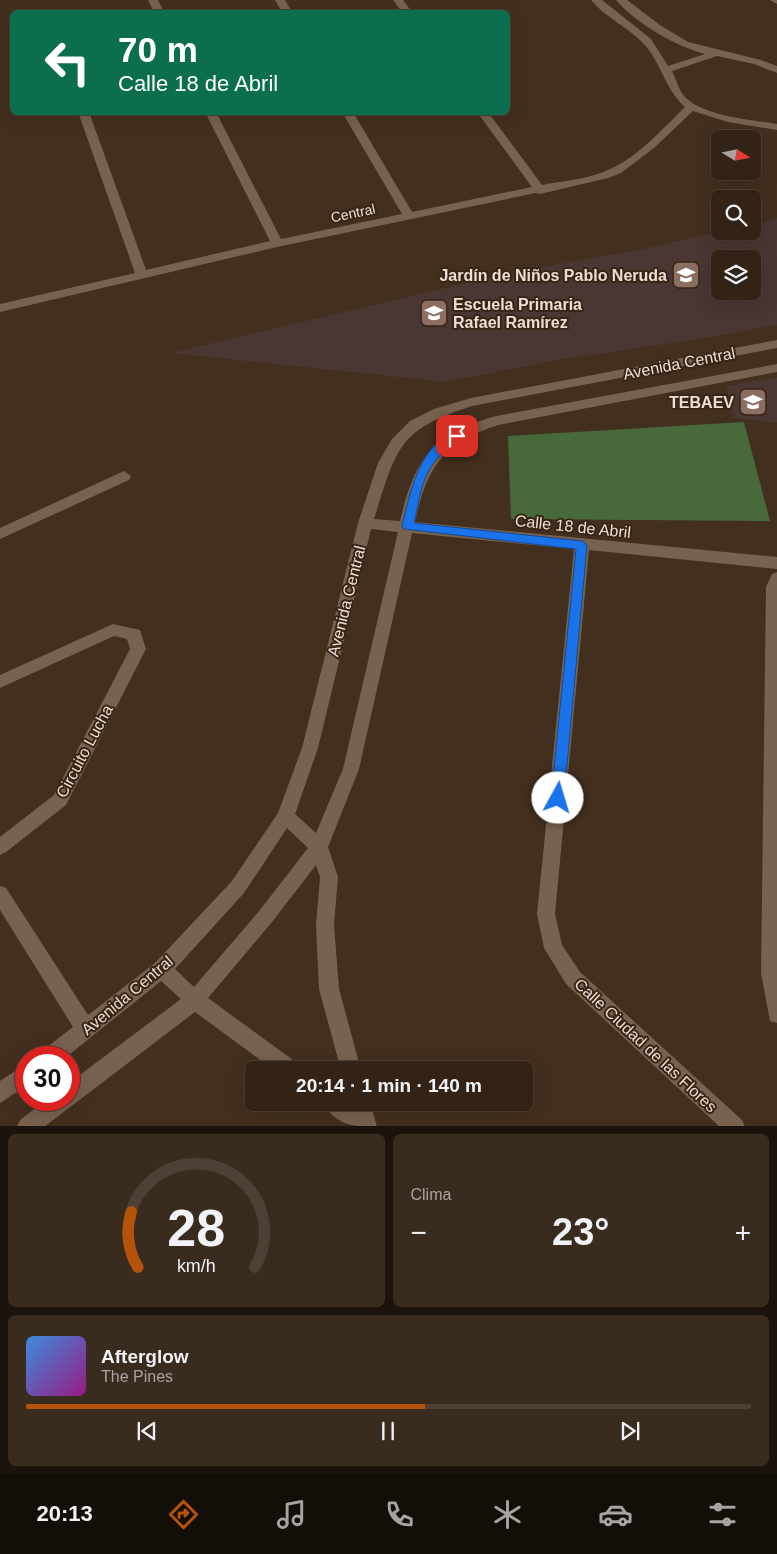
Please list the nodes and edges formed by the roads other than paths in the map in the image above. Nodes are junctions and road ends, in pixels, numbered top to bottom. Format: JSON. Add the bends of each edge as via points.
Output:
{"nodes":[{"id":1,"x":596,"y":0,"type":"edge"},
{"id":2,"x":621,"y":0,"type":"edge"},
{"id":3,"x":718,"y":53,"type":"junction"},
{"id":4,"x":666,"y":70,"type":"junction"},
{"id":5,"x":777,"y":70,"type":"edge"},
{"id":6,"x":691,"y":107,"type":"junction"},
{"id":7,"x":84,"y":115,"type":"edge"},
{"id":8,"x":212,"y":115,"type":"edge"},
{"id":9,"x":349,"y":115,"type":"edge"},
{"id":10,"x":484,"y":115,"type":"edge"},
{"id":11,"x":777,"y":126,"type":"edge"},
{"id":12,"x":540,"y":191,"type":"junction"},
{"id":13,"x":409,"y":216,"type":"junction"},
{"id":14,"x":277,"y":244,"type":"junction"},
{"id":15,"x":142,"y":275,"type":"junction"},
{"id":16,"x":0,"y":308,"type":"edge"},
{"id":17,"x":777,"y":344,"type":"edge"},
{"id":18,"x":777,"y":368,"type":"edge"},
{"id":19,"x":124,"y":476,"type":"dead end"},
{"id":20,"x":365,"y":523,"type":"junction"},
{"id":21,"x":408,"y":526,"type":"junction"},
{"id":22,"x":0,"y":534,"type":"edge"},
{"id":23,"x":582,"y":545,"type":"junction"},
{"id":24,"x":777,"y":563,"type":"edge"},
{"id":25,"x":777,"y":578,"type":"edge"},
{"id":26,"x":0,"y":682,"type":"edge"},
{"id":27,"x":285,"y":816,"type":"junction"},
{"id":28,"x":0,"y":847,"type":"edge"},
{"id":29,"x":319,"y":847,"type":"junction"},
{"id":30,"x":0,"y":894,"type":"edge"},
{"id":31,"x":162,"y":970,"type":"junction"},
{"id":32,"x":195,"y":1000,"type":"junction"},
{"id":33,"x":777,"y":1014,"type":"edge"},
{"id":34,"x":86,"y":1030,"type":"junction"},
{"id":35,"x":65,"y":1046,"type":"edge"},
{"id":36,"x":278,"y":1061,"type":"edge"},
{"id":37,"x":349,"y":1061,"type":"edge"},
{"id":38,"x":15,"y":1082,"type":"edge"},
{"id":39,"x":80,"y":1087,"type":"edge"},
{"id":40,"x":0,"y":1093,"type":"edge"},
{"id":41,"x":48,"y":1111,"type":"edge"},
{"id":42,"x":346,"y":1111,"type":"edge"},
{"id":43,"x":363,"y":1111,"type":"edge"},
{"id":44,"x":28,"y":1126,"type":"edge"},
{"id":45,"x":367,"y":1126,"type":"edge"},
{"id":46,"x":735,"y":1126,"type":"edge"}],
"edges":[{"from":1,"to":4,"type":"street","via":[[647,41]]},
{"from":2,"to":3,"type":"street","via":[[672,38]]},
{"from":3,"to":4,"type":"street"},
{"from":3,"to":5,"type":"street"},
{"from":4,"to":6,"type":"street","via":[[679,96]]},
{"from":6,"to":11,"type":"street","via":[[728,119]]},
{"from":6,"to":12,"type":"street","name":"Central","via":[[632,162],[619,170]]},
{"from":7,"to":15,"type":"street"},
{"from":8,"to":14,"type":"street"},
{"from":9,"to":13,"type":"street"},
{"from":10,"to":12,"type":"street"},
{"from":12,"to":13,"type":"street","name":"Central"},
{"from":13,"to":14,"type":"street","name":"Central"},
{"from":14,"to":15,"type":"street","name":"Central"},
{"from":15,"to":16,"type":"street","name":"Central"},
{"from":17,"to":20,"type":"street","name":"Avenida Central","via":[[471,402],[439,412],[415,424],[397,442],[385,463]]},
{"from":18,"to":21,"type":"street","name":"Avenida Central","via":[[496,421],[466,430],[447,442],[430,459],[418,480]]},
{"from":19,"to":22,"type":"street"},
{"from":20,"to":21,"type":"street","name":"Calle 18 de Abril"},
{"from":20,"to":27,"type":"street","name":"Avenida Central","via":[[310,748]]},
{"from":21,"to":23,"type":"street","name":"Calle 18 de Abril"},
{"from":21,"to":29,"type":"street","name":"Avenida Central","via":[[351,769]]},
{"from":23,"to":24,"type":"street","name":"Calle 18 de Abril"},
{"from":23,"to":46,"type":"street","name":"Calle Ciudad de las Flores","via":[[546,914],[553,948],[573,978]]},
{"from":25,"to":33,"type":"street","via":[[774,587],[770,973]]},
{"from":26,"to":28,"type":"street","name":"Circuito Lucha","via":[[114,630],[134,634],[138,648],[60,800]]},
{"from":27,"to":29,"type":"street"},
{"from":27,"to":31,"type":"street","name":"Avenida Central","via":[[238,888]]},
{"from":29,"to":32,"type":"street","name":"Avenida Central"},
{"from":29,"to":37,"type":"street","via":[[329,878],[325,925],[329,989]]},
{"from":30,"to":34,"type":"street"},
{"from":31,"to":32,"type":"street"},
{"from":31,"to":34,"type":"street","name":"Avenida Central"},
{"from":32,"to":36,"type":"street"},
{"from":32,"to":39,"type":"street","name":"Avenida Central"},
{"from":34,"to":35,"type":"street","name":"Avenida Central"},
{"from":38,"to":40,"type":"street"},
{"from":41,"to":44,"type":"street"},
{"from":42,"to":45,"type":"street"},
{"from":43,"to":45,"type":"street"}]}
